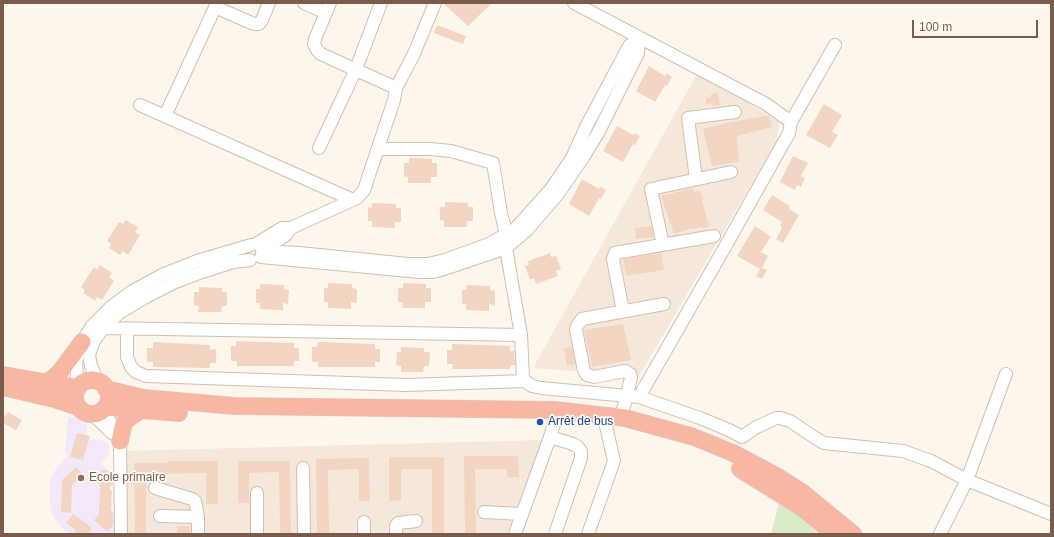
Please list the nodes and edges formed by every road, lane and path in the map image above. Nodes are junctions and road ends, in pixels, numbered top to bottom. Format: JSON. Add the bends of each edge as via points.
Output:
{"nodes":[{"id":1,"x":269,"y":3,"type":"edge"},
{"id":2,"x":304,"y":3,"type":"edge"},
{"id":3,"x":381,"y":3,"type":"edge"},
{"id":4,"x":435,"y":3,"type":"edge"},
{"id":5,"x":574,"y":3,"type":"edge"},
{"id":6,"x":216,"y":5,"type":"edge"},
{"id":7,"x":328,"y":8,"type":"edge"},
{"id":8,"x":639,"y":37,"type":"junction"},
{"id":9,"x":835,"y":45,"type":"dead end"},
{"id":10,"x":356,"y":69,"type":"junction"},
{"id":11,"x":396,"y":88,"type":"junction"},
{"id":12,"x":140,"y":105,"type":"dead end"},
{"id":13,"x":735,"y":112,"type":"dead end"},
{"id":14,"x":165,"y":116,"type":"junction"},
{"id":15,"x":791,"y":122,"type":"junction"},
{"id":16,"x":319,"y":148,"type":"dead end"},
{"id":17,"x":379,"y":149,"type":"junction"},
{"id":18,"x":731,"y":172,"type":"dead end"},
{"id":19,"x":696,"y":179,"type":"junction"},
{"id":20,"x":353,"y":200,"type":"junction"},
{"id":21,"x":506,"y":234,"type":"junction"},
{"id":22,"x":714,"y":236,"type":"dead end"},
{"id":23,"x":663,"y":244,"type":"junction"},
{"id":24,"x":506,"y":248,"type":"junction"},
{"id":25,"x":257,"y":251,"type":"junction"},
{"id":26,"x":664,"y":304,"type":"dead end"},
{"id":27,"x":623,"y":311,"type":"junction"},
{"id":28,"x":103,"y":328,"type":"junction"},
{"id":29,"x":127,"y":328,"type":"junction"},
{"id":30,"x":521,"y":335,"type":"junction"},
{"id":31,"x":82,"y":342,"type":"junction"},
{"id":32,"x":1006,"y":374,"type":"dead end"},
{"id":33,"x":3,"y":375,"type":"edge"},
{"id":34,"x":525,"y":381,"type":"junction"},
{"id":35,"x":47,"y":383,"type":"junction"},
{"id":36,"x":102,"y":385,"type":"junction"},
{"id":37,"x":3,"y":387,"type":"edge"},
{"id":38,"x":79,"y":387,"type":"junction"},
{"id":39,"x":626,"y":396,"type":"junction"},
{"id":40,"x":639,"y":397,"type":"junction"},
{"id":41,"x":95,"y":409,"type":"junction"},
{"id":42,"x":141,"y":410,"type":"junction"},
{"id":43,"x":621,"y":418,"type":"junction"},
{"id":44,"x":555,"y":420,"type":"junction"},
{"id":45,"x":606,"y":426,"type":"junction"},
{"id":46,"x":550,"y":437,"type":"junction"},
{"id":47,"x":742,"y":437,"type":"junction"},
{"id":48,"x":120,"y":440,"type":"junction"},
{"id":49,"x":733,"y":453,"type":"junction"},
{"id":50,"x":303,"y":468,"type":"dead end"},
{"id":51,"x":967,"y":480,"type":"junction"},
{"id":52,"x":155,"y":488,"type":"dead end"},
{"id":53,"x":257,"y":493,"type":"dead end"},
{"id":54,"x":484,"y":512,"type":"dead end"},
{"id":55,"x":522,"y":514,"type":"junction"},
{"id":56,"x":1051,"y":514,"type":"edge"},
{"id":57,"x":160,"y":516,"type":"dead end"},
{"id":58,"x":198,"y":517,"type":"junction"},
{"id":59,"x":416,"y":521,"type":"dead end"},
{"id":60,"x":121,"y":534,"type":"edge"},
{"id":61,"x":198,"y":534,"type":"edge"},
{"id":62,"x":257,"y":534,"type":"edge"},
{"id":63,"x":304,"y":534,"type":"edge"},
{"id":64,"x":396,"y":534,"type":"edge"},
{"id":65,"x":515,"y":534,"type":"edge"},
{"id":66,"x":555,"y":534,"type":"edge"},
{"id":67,"x":588,"y":534,"type":"edge"},
{"id":68,"x":834,"y":534,"type":"edge"},
{"id":69,"x":853,"y":534,"type":"edge"},
{"id":70,"x":940,"y":534,"type":"edge"}],
"edges":[{"from":1,"to":6,"type":"street","via":[[259,24],[254,24]]},
{"from":2,"to":7,"type":"street"},
{"from":3,"to":10,"type":"street"},
{"from":4,"to":11,"type":"street","via":[[413,56]]},
{"from":5,"to":8,"type":"street"},
{"from":6,"to":14,"type":"street"},
{"from":7,"to":10,"type":"street","via":[[314,44],[321,54]]},
{"from":8,"to":15,"type":"street","via":[[766,104]]},
{"from":8,"to":21,"type":"street","via":[[629,46],[572,158],[551,189],[515,228]]},
{"from":8,"to":24,"type":"street","via":[[638,53],[584,156],[558,194],[527,230]]},
{"from":9,"to":15,"type":"street"},
{"from":10,"to":11,"type":"street"},
{"from":10,"to":16,"type":"street"},
{"from":11,"to":17,"type":"street"},
{"from":12,"to":14,"type":"street"},
{"from":13,"to":19,"type":"street","via":[[688,118]]},
{"from":14,"to":20,"type":"street"},
{"from":15,"to":40,"type":"street","via":[[789,133]]},
{"from":17,"to":20,"type":"street","via":[[364,190]]},
{"from":17,"to":21,"type":"street","via":[[451,151],[493,163]]},
{"from":18,"to":19,"type":"street"},
{"from":19,"to":23,"type":"street","via":[[651,189]]},
{"from":20,"to":25,"type":"street","via":[[291,228],[286,235]]},
{"from":21,"to":24,"type":"street"},
{"from":21,"to":25,"type":"street","via":[[489,244],[428,264]]},
{"from":22,"to":23,"type":"street"},
{"from":23,"to":27,"type":"street","via":[[614,255]]},
{"from":24,"to":25,"type":"street","via":[[433,272]]},
{"from":24,"to":30,"type":"street"},
{"from":25,"to":28,"type":"street","via":[[173,283],[119,313]]},
{"from":25,"to":31,"type":"street","via":[[197,261],[164,274],[131,292],[111,307],[92,326]]},
{"from":26,"to":27,"type":"street"},
{"from":27,"to":39,"type":"street","via":[[582,319],[576,330],[585,373],[594,377],[627,371],[631,376]]},
{"from":28,"to":29,"type":"street"},
{"from":28,"to":36,"type":"street","via":[[89,354],[91,366]]},
{"from":29,"to":30,"type":"street"},
{"from":29,"to":34,"type":"street","via":[[127,357],[131,367],[146,376],[406,385]]},
{"from":30,"to":34,"type":"street"},
{"from":31,"to":35,"type":"highway"},
{"from":31,"to":38,"type":"street","via":[[76,362]]},
{"from":32,"to":51,"type":"street"},
{"from":33,"to":35,"type":"highway"},
{"from":34,"to":39,"type":"street","via":[[541,388]]},
{"from":35,"to":38,"type":"highway"},
{"from":36,"to":38,"type":"highway","via":[[88,381]]},
{"from":36,"to":41,"type":"highway","via":[[109,398]]},
{"from":36,"to":43,"type":"highway","via":[[144,398],[234,406],[555,410]]},
{"from":37,"to":41,"type":"highway"},
{"from":38,"to":41,"type":"highway","via":[[75,398]]},
{"from":39,"to":40,"type":"street"},
{"from":39,"to":43,"type":"street"},
{"from":40,"to":47,"type":"street","via":[[700,418]]},
{"from":41,"to":42,"type":"highway"},
{"from":41,"to":48,"type":"street"},
{"from":42,"to":44,"type":"highway","via":[[234,416]]},
{"from":42,"to":48,"type":"highway","via":[[124,423]]},
{"from":43,"to":49,"type":"highway","via":[[694,437]]},
{"from":44,"to":45,"type":"highway"},
{"from":44,"to":46,"type":"street"},
{"from":45,"to":67,"type":"street","via":[[614,461]]},
{"from":45,"to":68,"type":"highway","via":[[654,435],[741,469],[801,507]]},
{"from":46,"to":55,"type":"street"},
{"from":46,"to":66,"type":"street","via":[[573,444],[581,451],[581,458]]},
{"from":47,"to":49,"type":"street"},
{"from":47,"to":51,"type":"street","via":[[755,428],[780,418],[790,421],[824,443],[902,451],[931,461]]},
{"from":48,"to":60,"type":"street"},
{"from":49,"to":69,"type":"highway","via":[[803,493]]},
{"from":50,"to":63,"type":"street"},
{"from":51,"to":56,"type":"street"},
{"from":51,"to":70,"type":"street"},
{"from":52,"to":58,"type":"street","via":[[195,501]]},
{"from":53,"to":62,"type":"street"},
{"from":54,"to":55,"type":"street"},
{"from":55,"to":65,"type":"street"},
{"from":57,"to":58,"type":"street"},
{"from":58,"to":61,"type":"street"},
{"from":59,"to":64,"type":"street","via":[[398,523]]}]}
